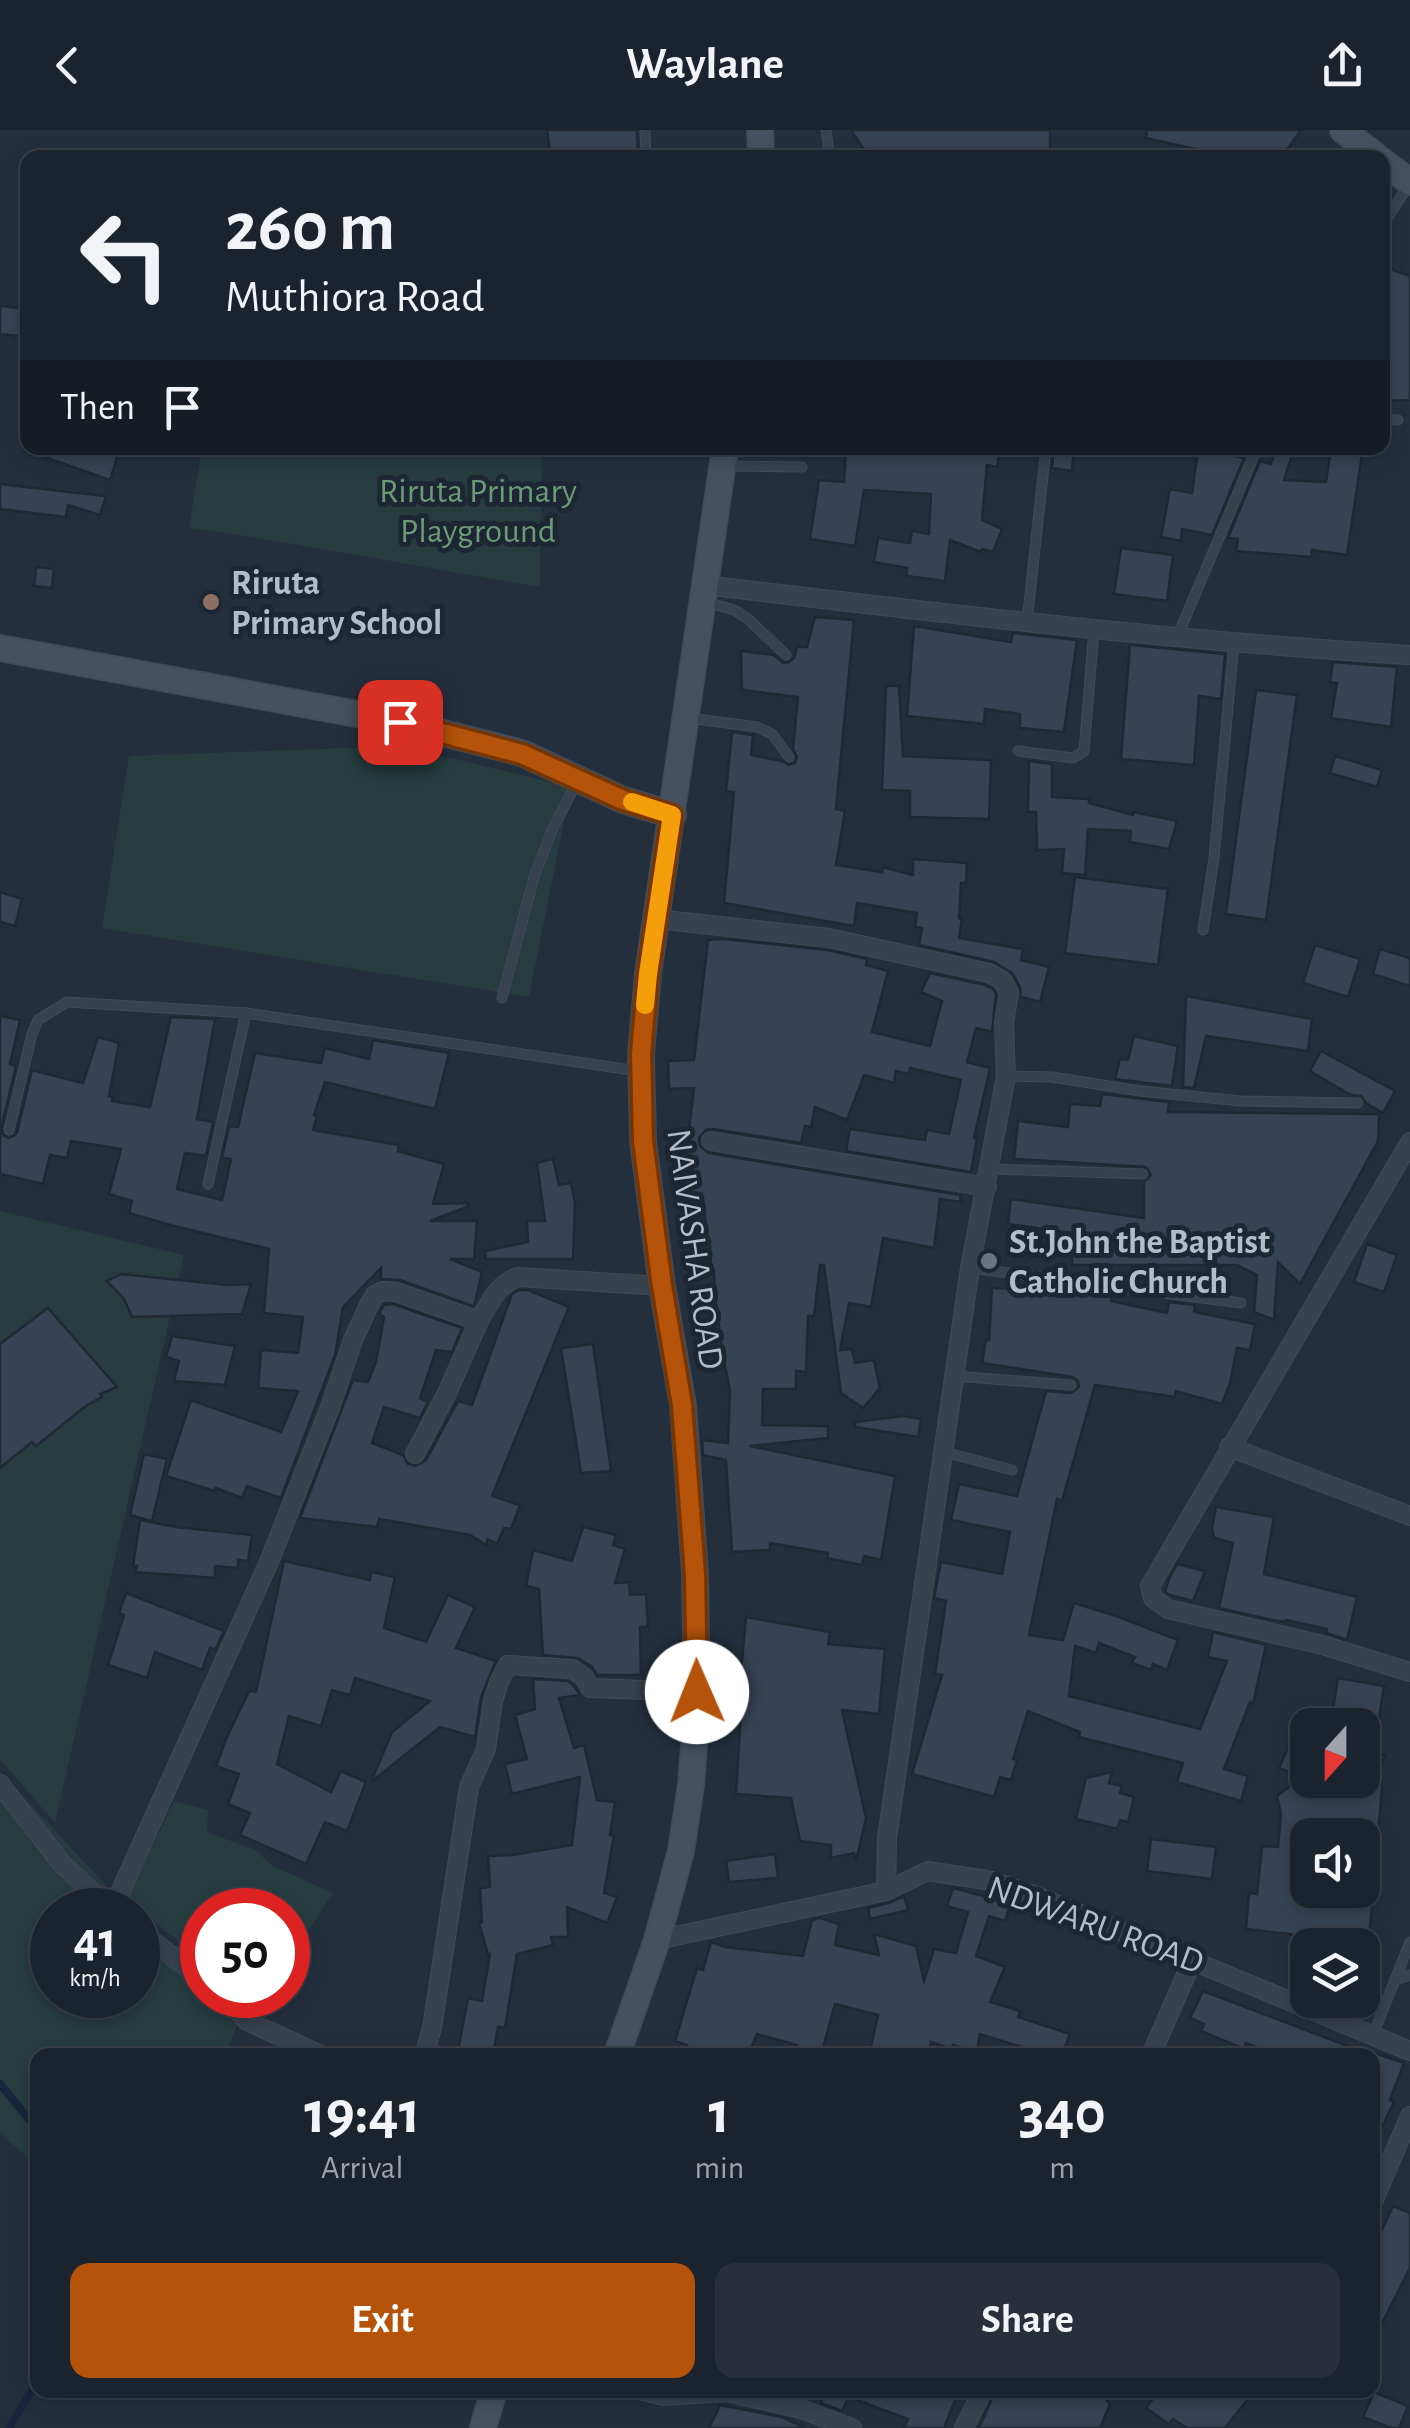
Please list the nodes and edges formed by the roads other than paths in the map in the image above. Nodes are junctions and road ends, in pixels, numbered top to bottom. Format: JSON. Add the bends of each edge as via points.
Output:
{"nodes":[{"id":1,"x":1343,"y":130,"type":"edge"},
{"id":2,"x":1369,"y":150,"type":"edge"},
{"id":3,"x":1390,"y":167,"type":"edge"},
{"id":4,"x":1410,"y":183,"type":"edge"},
{"id":5,"x":1390,"y":214,"type":"edge"},
{"id":6,"x":1390,"y":419,"type":"edge"},
{"id":7,"x":1398,"y":420,"type":"dead end"},
{"id":8,"x":1045,"y":455,"type":"edge"},
{"id":9,"x":1254,"y":455,"type":"edge"},
{"id":10,"x":724,"y":457,"type":"edge"},
{"id":11,"x":802,"y":467,"type":"dead end"},
{"id":12,"x":703,"y":593,"type":"junction"},
{"id":13,"x":1027,"y":622,"type":"junction"},
{"id":14,"x":1094,"y":628,"type":"junction"},
{"id":15,"x":1178,"y":635,"type":"junction"},
{"id":16,"x":1234,"y":640,"type":"junction"},
{"id":17,"x":0,"y":648,"type":"edge"},
{"id":18,"x":1410,"y":654,"type":"edge"},
{"id":19,"x":786,"y":655,"type":"dead end"},
{"id":20,"x":686,"y":718,"type":"junction"},
{"id":21,"x":1018,"y":751,"type":"dead end"},
{"id":22,"x":788,"y":757,"type":"dead end"},
{"id":23,"x":579,"y":780,"type":"junction"},
{"id":24,"x":672,"y":815,"type":"junction"},
{"id":25,"x":656,"y":919,"type":"junction"},
{"id":26,"x":1203,"y":930,"type":"dead end"},
{"id":27,"x":502,"y":998,"type":"dead end"},
{"id":28,"x":246,"y":1013,"type":"junction"},
{"id":29,"x":641,"y":1072,"type":"junction"},
{"id":30,"x":1006,"y":1076,"type":"junction"},
{"id":31,"x":1358,"y":1103,"type":"dead end"},
{"id":32,"x":9,"y":1130,"type":"dead end"},
{"id":33,"x":710,"y":1142,"type":"dead end"},
{"id":34,"x":1410,"y":1142,"type":"edge"},
{"id":35,"x":1143,"y":1174,"type":"dead end"},
{"id":36,"x":988,"y":1178,"type":"junction"},
{"id":37,"x":208,"y":1184,"type":"dead end"},
{"id":38,"x":970,"y":1268,"type":"junction"},
{"id":39,"x":662,"y":1286,"type":"junction"},
{"id":40,"x":1240,"y":1303,"type":"dead end"},
{"id":41,"x":479,"y":1322,"type":"junction"},
{"id":42,"x":954,"y":1376,"type":"junction"},
{"id":43,"x":1071,"y":1385,"type":"dead end"},
{"id":44,"x":1230,"y":1447,"type":"junction"},
{"id":45,"x":942,"y":1452,"type":"junction"},
{"id":46,"x":415,"y":1454,"type":"dead end"},
{"id":47,"x":1012,"y":1470,"type":"dead end"},
{"id":48,"x":1410,"y":1516,"type":"edge"},
{"id":49,"x":1410,"y":1672,"type":"edge"},
{"id":50,"x":697,"y":1692,"type":"junction"},
{"id":51,"x":0,"y":1784,"type":"edge"},
{"id":52,"x":88,"y":1888,"type":"edge"},
{"id":53,"x":122,"y":1888,"type":"edge"},
{"id":54,"x":886,"y":1891,"type":"junction"},
{"id":55,"x":657,"y":1940,"type":"junction"},
{"id":56,"x":1410,"y":1942,"type":"edge"},
{"id":57,"x":1192,"y":1959,"type":"junction"},
{"id":58,"x":1410,"y":1975,"type":"edge"},
{"id":59,"x":1395,"y":1980,"type":"junction"},
{"id":60,"x":245,"y":2018,"type":"edge"},
{"id":61,"x":1373,"y":2035,"type":"junction"},
{"id":62,"x":306,"y":2048,"type":"edge"},
{"id":63,"x":426,"y":2048,"type":"edge"},
{"id":64,"x":619,"y":2048,"type":"edge"},
{"id":65,"x":1154,"y":2048,"type":"edge"},
{"id":66,"x":1410,"y":2051,"type":"edge"},
{"id":67,"x":1410,"y":2116,"type":"edge"},
{"id":68,"x":1380,"y":2185,"type":"edge"},
{"id":69,"x":491,"y":2398,"type":"edge"},
{"id":70,"x":753,"y":2398,"type":"edge"},
{"id":71,"x":979,"y":2398,"type":"edge"},
{"id":72,"x":482,"y":2428,"type":"edge"},
{"id":73,"x":852,"y":2428,"type":"edge"},
{"id":74,"x":964,"y":2428,"type":"edge"}],
"edges":[{"from":1,"to":2,"type":"main road"},
{"from":3,"to":4,"type":"main road"},
{"from":4,"to":5,"type":"lane"},
{"from":6,"to":7,"type":"lane"},
{"from":8,"to":13,"type":"lane"},
{"from":9,"to":15,"type":"lane"},
{"from":10,"to":11,"type":"lane"},
{"from":10,"to":12,"type":"main road","name":"NAIVASHA ROAD"},
{"from":12,"to":13,"type":"street"},
{"from":12,"to":19,"type":"lane","via":[[747,618]]},
{"from":12,"to":20,"type":"main road","name":"NAIVASHA ROAD"},
{"from":13,"to":14,"type":"street"},
{"from":14,"to":15,"type":"street"},
{"from":14,"to":21,"type":"lane","via":[[1084,751],[1073,758]]},
{"from":15,"to":16,"type":"street"},
{"from":16,"to":18,"type":"street"},
{"from":16,"to":26,"type":"lane"},
{"from":17,"to":23,"type":"main road","via":[[400,722],[522,754]]},
{"from":20,"to":22,"type":"lane","via":[[757,728],[772,734]]},
{"from":20,"to":24,"type":"main road","name":"NAIVASHA ROAD"},
{"from":23,"to":24,"type":"main road"},
{"from":23,"to":27,"type":"lane","via":[[534,878]]},
{"from":24,"to":25,"type":"main road","name":"NAIVASHA ROAD"},
{"from":25,"to":29,"type":"main road","name":"NAIVASHA ROAD"},
{"from":25,"to":30,"type":"street","via":[[829,938],[988,972],[1009,992]]},
{"from":28,"to":29,"type":"lane"},
{"from":28,"to":32,"type":"lane","via":[[67,1002],[38,1020]]},
{"from":28,"to":37,"type":"lane"},
{"from":29,"to":39,"type":"main road","name":"NAIVASHA ROAD"},
{"from":30,"to":31,"type":"lane","via":[[1241,1100]]},
{"from":30,"to":36,"type":"street"},
{"from":33,"to":36,"type":"street"},
{"from":34,"to":44,"type":"street"},
{"from":35,"to":36,"type":"lane"},
{"from":36,"to":38,"type":"street"},
{"from":38,"to":40,"type":"lane"},
{"from":38,"to":42,"type":"street"},
{"from":39,"to":41,"type":"street","via":[[518,1277],[498,1288]]},
{"from":39,"to":50,"type":"main road","name":"NAIVASHA ROAD","via":[[682,1405]]},
{"from":41,"to":46,"type":"street"},
{"from":41,"to":53,"type":"street","via":[[396,1292],[383,1291],[369,1304],[256,1593]]},
{"from":42,"to":43,"type":"lane"},
{"from":42,"to":45,"type":"street"},
{"from":44,"to":48,"type":"street"},
{"from":44,"to":49,"type":"street","via":[[1150,1586],[1154,1598],[1168,1609]]},
{"from":45,"to":47,"type":"lane"},
{"from":45,"to":54,"type":"street","via":[[887,1838]]},
{"from":50,"to":55,"type":"main road","name":"NAIVASHA ROAD","via":[[682,1851]]},
{"from":50,"to":63,"type":"street","via":[[590,1688],[572,1670],[508,1665],[503,1671],[486,1748],[469,1787]]},
{"from":51,"to":52,"type":"street"},
{"from":54,"to":55,"type":"street","name":"NDWARU ROAD"},
{"from":54,"to":57,"type":"street","name":"NDWARU ROAD","via":[[928,1871],[992,1881]]},
{"from":55,"to":64,"type":"main road","name":"NAIVASHA ROAD"},
{"from":56,"to":59,"type":"lane"},
{"from":57,"to":61,"type":"street","name":"NDWARU ROAD"},
{"from":57,"to":65,"type":"street"},
{"from":58,"to":59,"type":"lane"},
{"from":59,"to":61,"type":"lane"},
{"from":60,"to":62,"type":"street"},
{"from":61,"to":66,"type":"street","name":"NDWARU ROAD"},
{"from":67,"to":68,"type":"street"},
{"from":69,"to":72,"type":"main road"},
{"from":70,"to":73,"type":"street"},
{"from":71,"to":74,"type":"street"}]}
